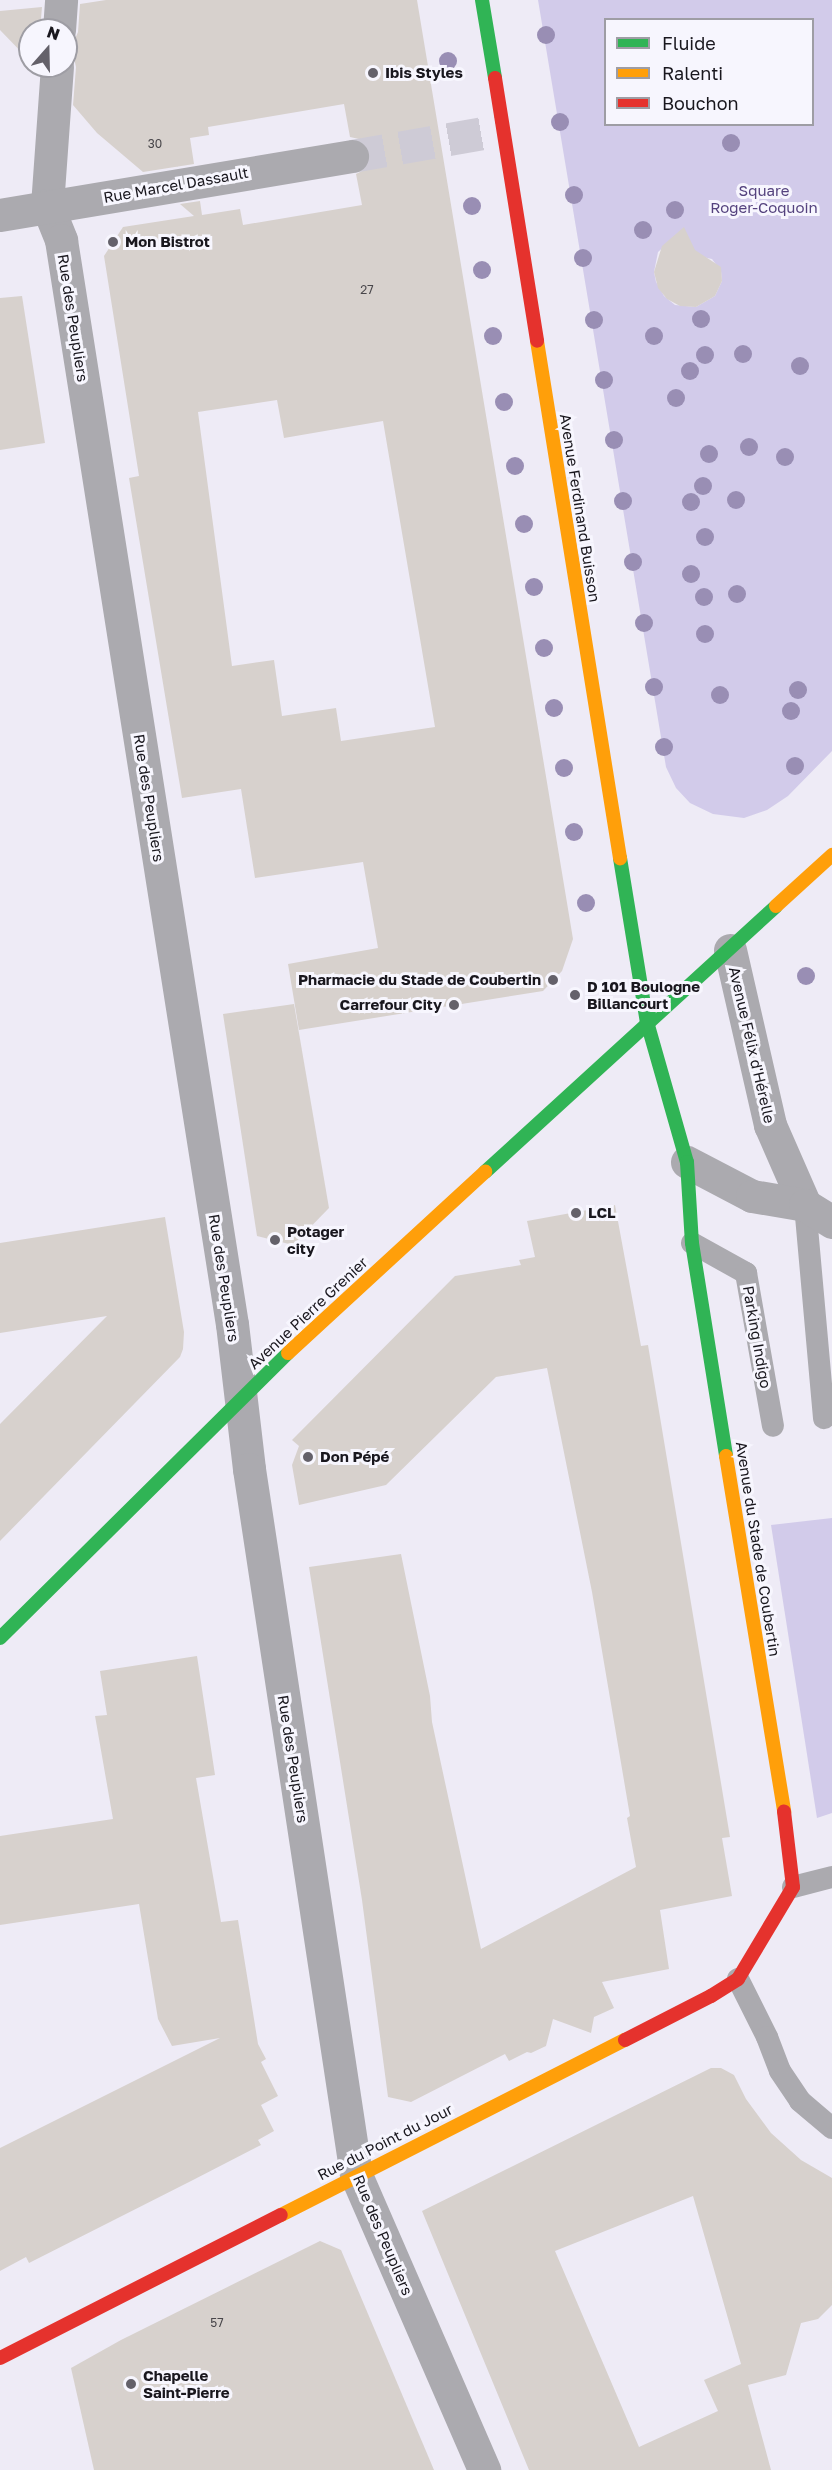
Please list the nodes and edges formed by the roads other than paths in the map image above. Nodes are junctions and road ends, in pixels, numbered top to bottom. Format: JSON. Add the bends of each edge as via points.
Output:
{"nodes":[{"id":1,"x":61,"y":0,"type":"edge"},
{"id":2,"x":482,"y":0,"type":"edge"},
{"id":3,"x":60,"y":18,"type":"edge"},
{"id":4,"x":56,"y":78,"type":"edge"},
{"id":5,"x":352,"y":156,"type":"tunnel mouth"},
{"id":6,"x":47,"y":205,"type":"junction"},
{"id":7,"x":0,"y":215,"type":"edge"},
{"id":8,"x":832,"y":855,"type":"edge"},
{"id":9,"x":730,"y":950,"type":"junction"},
{"id":10,"x":647,"y":1022,"type":"junction"},
{"id":11,"x":687,"y":1162,"type":"junction"},
{"id":12,"x":805,"y":1205,"type":"junction"},
{"id":13,"x":832,"y":1222,"type":"edge"},
{"id":14,"x":692,"y":1243,"type":"junction"},
{"id":15,"x":240,"y":1398,"type":"junction"},
{"id":16,"x":824,"y":1418,"type":"dead end"},
{"id":17,"x":773,"y":1426,"type":"dead end"},
{"id":18,"x":0,"y":1638,"type":"edge"},
{"id":19,"x":832,"y":1877,"type":"edge"},
{"id":20,"x":793,"y":1887,"type":"junction"},
{"id":21,"x":738,"y":1979,"type":"junction"},
{"id":22,"x":832,"y":2128,"type":"edge"},
{"id":23,"x":356,"y":2175,"type":"junction"},
{"id":24,"x":0,"y":2358,"type":"edge"},
{"id":25,"x":484,"y":2470,"type":"edge"}],
"edges":[{"from":1,"to":3,"type":"street"},
{"from":2,"to":10,"type":"street","name":"Avenue Ferdinand Buisson"},
{"from":4,"to":6,"type":"street","name":"Rue des Peupliers"},
{"from":5,"to":6,"type":"street","name":"Rue Marcel Dassault"},
{"from":6,"to":7,"type":"street","name":"Rue Marcel Dassault"},
{"from":6,"to":15,"type":"street","name":"Rue des Peupliers","via":[[61,240],[232,1323]]},
{"from":8,"to":9,"type":"street","name":"Avenue Pierre Grenier"},
{"from":9,"to":10,"type":"street","name":"Avenue Pierre Grenier"},
{"from":9,"to":12,"type":"street","name":"Avenue Félix d'Hérelle","via":[[770,1125]]},
{"from":10,"to":11,"type":"street"},
{"from":10,"to":15,"type":"street","name":"Avenue Pierre Grenier"},
{"from":11,"to":12,"type":"street","via":[[752,1196]]},
{"from":11,"to":14,"type":"street","name":"Avenue du Stade de Coubertin"},
{"from":12,"to":13,"type":"street"},
{"from":12,"to":16,"type":"lane"},
{"from":14,"to":17,"type":"lane","name":"Parking Indigo","via":[[746,1273]]},
{"from":14,"to":20,"type":"street","name":"Avenue du Stade de Coubertin"},
{"from":15,"to":18,"type":"street","name":"Avenue Pierre Grenier"},
{"from":15,"to":23,"type":"street","name":"Rue des Peupliers"},
{"from":19,"to":20,"type":"lane"},
{"from":20,"to":21,"type":"street","name":"Rue du Point du Jour"},
{"from":21,"to":22,"type":"lane","via":[[780,2071],[800,2101]]},
{"from":21,"to":23,"type":"street","name":"Rue du Point du Jour"},
{"from":23,"to":24,"type":"street","name":"Rue du Point du Jour"},
{"from":23,"to":25,"type":"street","name":"Rue des Peupliers"}]}
